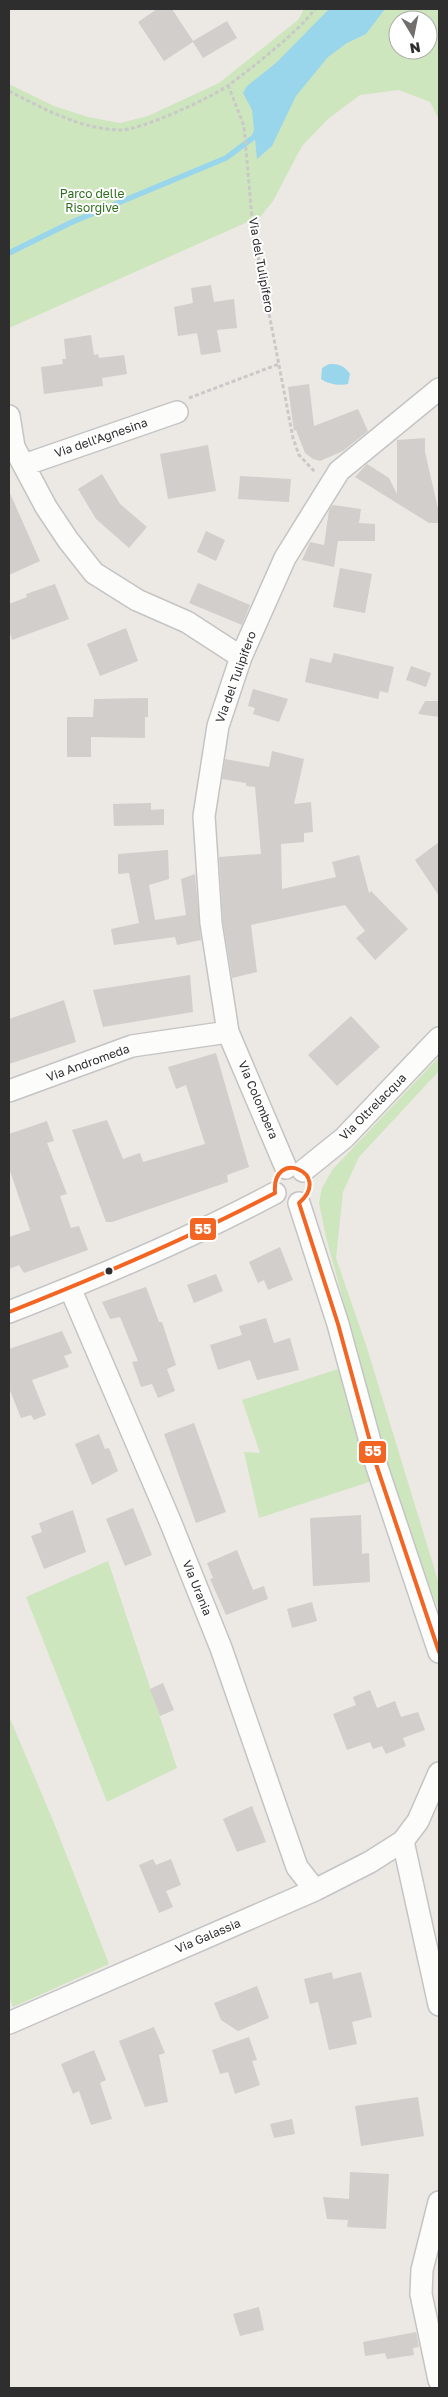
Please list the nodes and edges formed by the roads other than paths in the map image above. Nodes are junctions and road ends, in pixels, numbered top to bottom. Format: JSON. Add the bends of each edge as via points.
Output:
{"nodes":[{"id":1,"x":439,"y":389,"type":"edge"},
{"id":2,"x":177,"y":412,"type":"road end"},
{"id":3,"x":9,"y":416,"type":"edge"},
{"id":4,"x":12,"y":448,"type":"edge"},
{"id":5,"x":24,"y":466,"type":"junction"},
{"id":6,"x":241,"y":657,"type":"junction"},
{"id":7,"x":228,"y":1032,"type":"junction"},
{"id":8,"x":439,"y":1038,"type":"edge"},
{"id":9,"x":9,"y":1091,"type":"edge"},
{"id":10,"x":295,"y":1170,"type":"junction"},
{"id":11,"x":275,"y":1193,"type":"junction"},
{"id":12,"x":299,"y":1203,"type":"junction"},
{"id":13,"x":70,"y":1288,"type":"junction"},
{"id":14,"x":9,"y":1312,"type":"edge"},
{"id":15,"x":439,"y":1652,"type":"edge"},
{"id":16,"x":439,"y":1773,"type":"edge"},
{"id":17,"x":403,"y":1841,"type":"junction"},
{"id":18,"x":315,"y":1890,"type":"junction"},
{"id":19,"x":439,"y":2005,"type":"edge"},
{"id":20,"x":9,"y":2023,"type":"edge"},
{"id":21,"x":439,"y":2202,"type":"edge"},
{"id":22,"x":439,"y":2380,"type":"edge"}],
"edges":[{"from":1,"to":6,"type":"street","name":"Via del Tulipifero","via":[[340,471],[285,558]]},
{"from":2,"to":5,"type":"street","name":"Via dell'Agnesina"},
{"from":3,"to":4,"type":"street"},
{"from":4,"to":5,"type":"street"},
{"from":5,"to":6,"type":"street","via":[[46,507],[94,573],[137,600],[187,622]]},
{"from":6,"to":7,"type":"street","name":"Via del Tulipifero","via":[[218,726],[204,816],[211,922]]},
{"from":7,"to":9,"type":"street","name":"Via Andromeda","via":[[132,1046]]},
{"from":7,"to":10,"type":"street","name":"Via Colombera"},
{"from":8,"to":10,"type":"street","name":"Via Oltrelacqua","via":[[344,1138]]},
{"from":10,"to":11,"type":"street","via":[[276,1177]]},
{"from":10,"to":12,"type":"street","via":[[308,1176],[310,1186],[308,1195]]},
{"from":11,"to":12,"type":"street","via":[[284,1202]]},
{"from":11,"to":13,"type":"street","via":[[222,1221]]},
{"from":12,"to":15,"type":"street","via":[[338,1324],[377,1467]]},
{"from":13,"to":14,"type":"street"},
{"from":13,"to":18,"type":"street","name":"Via Urania","via":[[170,1521],[220,1648],[297,1867]]},
{"from":16,"to":17,"type":"street","via":[[418,1821]]},
{"from":17,"to":18,"type":"street","name":"Via Galassia"},
{"from":17,"to":19,"type":"street"},
{"from":18,"to":20,"type":"street","name":"Via Galassia"},
{"from":21,"to":22,"type":"street","via":[[422,2270],[421,2294]]}]}
